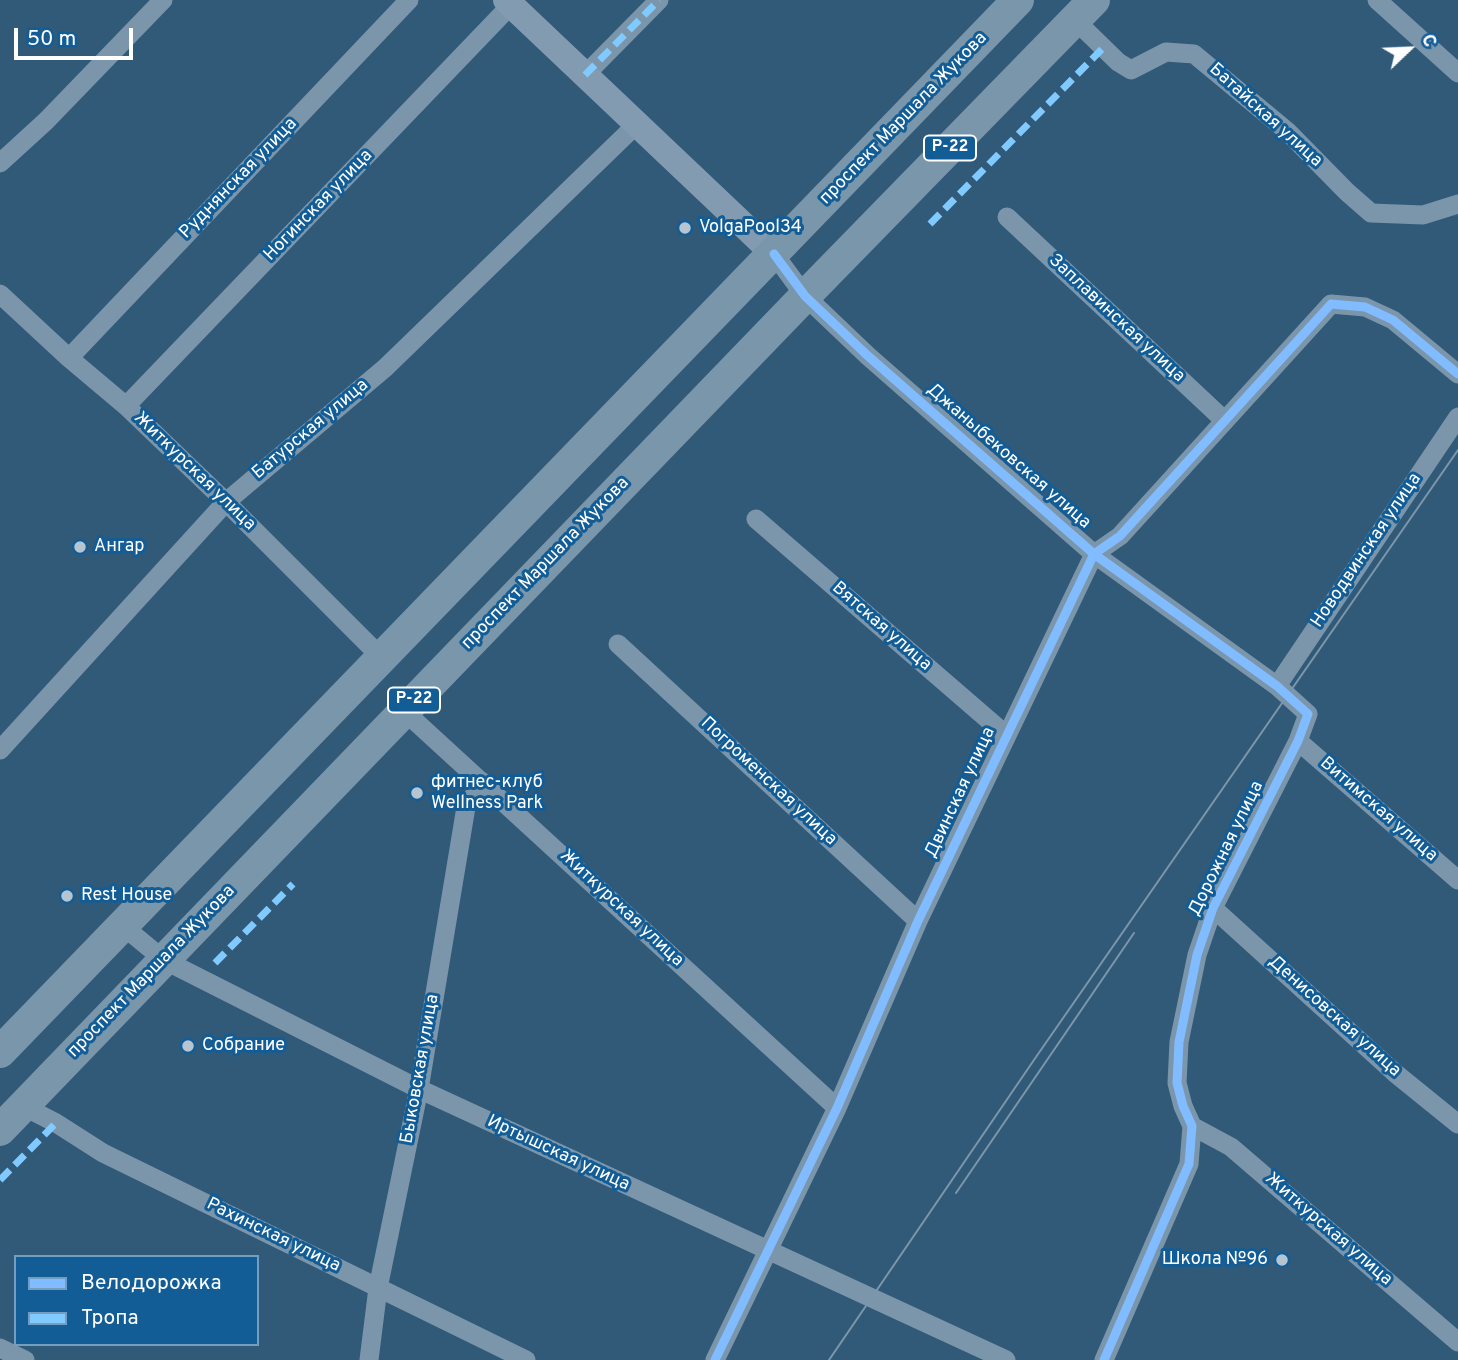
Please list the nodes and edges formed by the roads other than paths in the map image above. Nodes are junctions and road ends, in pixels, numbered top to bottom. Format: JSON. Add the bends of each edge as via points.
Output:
{"nodes":[{"id":1,"x":163,"y":0,"type":"edge"},
{"id":2,"x":409,"y":0,"type":"edge"},
{"id":3,"x":659,"y":0,"type":"edge"},
{"id":4,"x":1018,"y":0,"type":"edge"},
{"id":5,"x":1377,"y":0,"type":"edge"},
{"id":6,"x":508,"y":3,"type":"edge"},
{"id":7,"x":1084,"y":10,"type":"edge"},
{"id":8,"x":1458,"y":73,"type":"edge"},
{"id":9,"x":585,"y":75,"type":"junction"},
{"id":10,"x":637,"y":124,"type":"junction"},
{"id":11,"x":0,"y":163,"type":"edge"},
{"id":12,"x":1458,"y":204,"type":"edge"},
{"id":13,"x":1007,"y":217,"type":"dead end"},
{"id":14,"x":774,"y":254,"type":"junction"},
{"id":15,"x":0,"y":294,"type":"edge"},
{"id":16,"x":805,"y":296,"type":"junction"},
{"id":17,"x":69,"y":358,"type":"junction"},
{"id":18,"x":1458,"y":374,"type":"edge"},
{"id":19,"x":127,"y":406,"type":"junction"},
{"id":20,"x":1458,"y":417,"type":"edge"},
{"id":21,"x":1225,"y":421,"type":"junction"},
{"id":22,"x":226,"y":502,"type":"junction"},
{"id":23,"x":757,"y":519,"type":"dead end"},
{"id":24,"x":1094,"y":554,"type":"junction"},
{"id":25,"x":618,"y":644,"type":"dead end"},
{"id":26,"x":381,"y":657,"type":"junction"},
{"id":27,"x":1277,"y":686,"type":"junction"},
{"id":28,"x":404,"y":710,"type":"junction"},
{"id":29,"x":1308,"y":714,"type":"joint"},
{"id":30,"x":1006,"y":735,"type":"junction"},
{"id":31,"x":4,"y":740,"type":"edge"},
{"id":32,"x":1298,"y":741,"type":"junction"},
{"id":33,"x":483,"y":782,"type":"junction"},
{"id":34,"x":1458,"y":880,"type":"edge"},
{"id":35,"x":1213,"y":908,"type":"junction"},
{"id":36,"x":918,"y":921,"type":"junction"},
{"id":37,"x":123,"y":926,"type":"junction"},
{"id":38,"x":164,"y":960,"type":"junction"},
{"id":39,"x":0,"y":1052,"type":"edge"},
{"id":40,"x":419,"y":1089,"type":"junction"},
{"id":41,"x":23,"y":1106,"type":"junction"},
{"id":42,"x":837,"y":1108,"type":"junction"},
{"id":43,"x":1458,"y":1124,"type":"edge"},
{"id":44,"x":1192,"y":1126,"type":"junction"},
{"id":45,"x":0,"y":1130,"type":"edge"},
{"id":46,"x":768,"y":1252,"type":"junction"},
{"id":47,"x":378,"y":1288,"type":"junction"},
{"id":48,"x":1458,"y":1342,"type":"edge"},
{"id":49,"x":0,"y":1348,"type":"edge"},
{"id":50,"x":25,"y":1360,"type":"edge"},
{"id":51,"x":369,"y":1360,"type":"edge"},
{"id":52,"x":526,"y":1360,"type":"edge"},
{"id":53,"x":715,"y":1360,"type":"edge"},
{"id":54,"x":1006,"y":1360,"type":"edge"},
{"id":55,"x":1104,"y":1360,"type":"edge"}],
"edges":[{"from":1,"to":11,"type":"street"},
{"from":2,"to":17,"type":"street","name":"Руднянская улица"},
{"from":3,"to":9,"type":"street"},
{"from":4,"to":14,"type":"highway","name":"проспект Маршала Жукова","number":"Р-22"},
{"from":5,"to":8,"type":"street"},
{"from":6,"to":9,"type":"main road","name":"Джаныбековская улица"},
{"from":6,"to":19,"type":"street","name":"Ногинская улица"},
{"from":7,"to":12,"type":"street","name":"Батайская улица","via":[[1118,62],[1131,70],[1166,52],[1194,54],[1287,131],[1371,213],[1423,215]]},
{"from":7,"to":16,"type":"highway","name":"проспект Маршала Жукова","number":"Р-22"},
{"from":9,"to":10,"type":"main road","name":"Джаныбековская улица"},
{"from":10,"to":14,"type":"main road","name":"Джаныбековская улица"},
{"from":10,"to":22,"type":"street","name":"Батурская улица","via":[[385,368]]},
{"from":13,"to":21,"type":"street","name":"Заплавинская улица"},
{"from":14,"to":16,"type":"street","name":"Джаныбековская улица"},
{"from":14,"to":26,"type":"highway","name":"проспект Маршала Жукова","number":"Р-22"},
{"from":15,"to":17,"type":"street","name":"Житкурская улица"},
{"from":16,"to":24,"type":"street","name":"Джаныбековская улица"},
{"from":16,"to":28,"type":"highway","name":"проспект Маршала Жукова","number":"Р-22"},
{"from":17,"to":19,"type":"street","name":"Житкурская улица"},
{"from":18,"to":21,"type":"street","name":"Двинская улица","via":[[1393,320],[1365,307],[1331,304]]},
{"from":19,"to":22,"type":"street","name":"Житкурская улица"},
{"from":20,"to":27,"type":"street","name":"Новодвинская улица"},
{"from":21,"to":24,"type":"street","name":"Двинская улица","via":[[1120,536]]},
{"from":22,"to":26,"type":"street","name":"Житкурская улица"},
{"from":22,"to":31,"type":"street","name":"Батурская улица"},
{"from":23,"to":30,"type":"street","name":"Вятская улица"},
{"from":24,"to":27,"type":"street","name":"Джаныбековская улица"},
{"from":24,"to":30,"type":"street","name":"Двинская улица"},
{"from":25,"to":36,"type":"street","name":"Погроменская улица"},
{"from":26,"to":37,"type":"highway","name":"проспект Маршала Жукова","number":"Р-22"},
{"from":27,"to":29,"type":"street","name":"Джаныбековская улица"},
{"from":28,"to":33,"type":"street","name":"Житкурская улица"},
{"from":28,"to":38,"type":"highway","name":"проспект Маршала Жукова","number":"Р-22"},
{"from":29,"to":32,"type":"street","name":"Дорожная улица"},
{"from":30,"to":36,"type":"street","name":"Двинская улица"},
{"from":32,"to":34,"type":"street","name":"Витимская улица"},
{"from":32,"to":35,"type":"street","name":"Дорожная улица"},
{"from":33,"to":40,"type":"street","name":"Быковская улица","via":[[466,807]]},
{"from":33,"to":42,"type":"street","name":"Житкурская улица"},
{"from":35,"to":43,"type":"street","name":"Денисовская улица"},
{"from":35,"to":44,"type":"street","name":"Дорожная улица","via":[[1197,955],[1179,1042],[1177,1083]]},
{"from":36,"to":42,"type":"street","name":"Двинская улица"},
{"from":37,"to":38,"type":"street","name":"Иртышская улица"},
{"from":37,"to":39,"type":"highway","name":"проспект Маршала Жукова","number":"Р-22"},
{"from":38,"to":40,"type":"street","name":"Иртышская улица"},
{"from":38,"to":41,"type":"highway","name":"проспект Маршала Жукова","number":"Р-22"},
{"from":40,"to":46,"type":"street","name":"Иртышская улица"},
{"from":40,"to":47,"type":"street","name":"Быковская улица"},
{"from":41,"to":45,"type":"highway","name":"проспект Маршала Жукова","number":"Р-22"},
{"from":41,"to":47,"type":"street","name":"Рахинская улица","via":[[103,1153]]},
{"from":42,"to":46,"type":"street","name":"Двинская улица"},
{"from":44,"to":48,"type":"street","name":"Житкурская улица","via":[[1231,1147]]},
{"from":44,"to":55,"type":"street","name":"Дорожная улица","via":[[1189,1164]]},
{"from":46,"to":53,"type":"street","name":"Двинская улица"},
{"from":46,"to":54,"type":"street","name":"Иртышская улица"},
{"from":47,"to":51,"type":"street","name":"Быковская улица"},
{"from":47,"to":52,"type":"street","name":"Рахинская улица"},
{"from":49,"to":50,"type":"street"}]}
